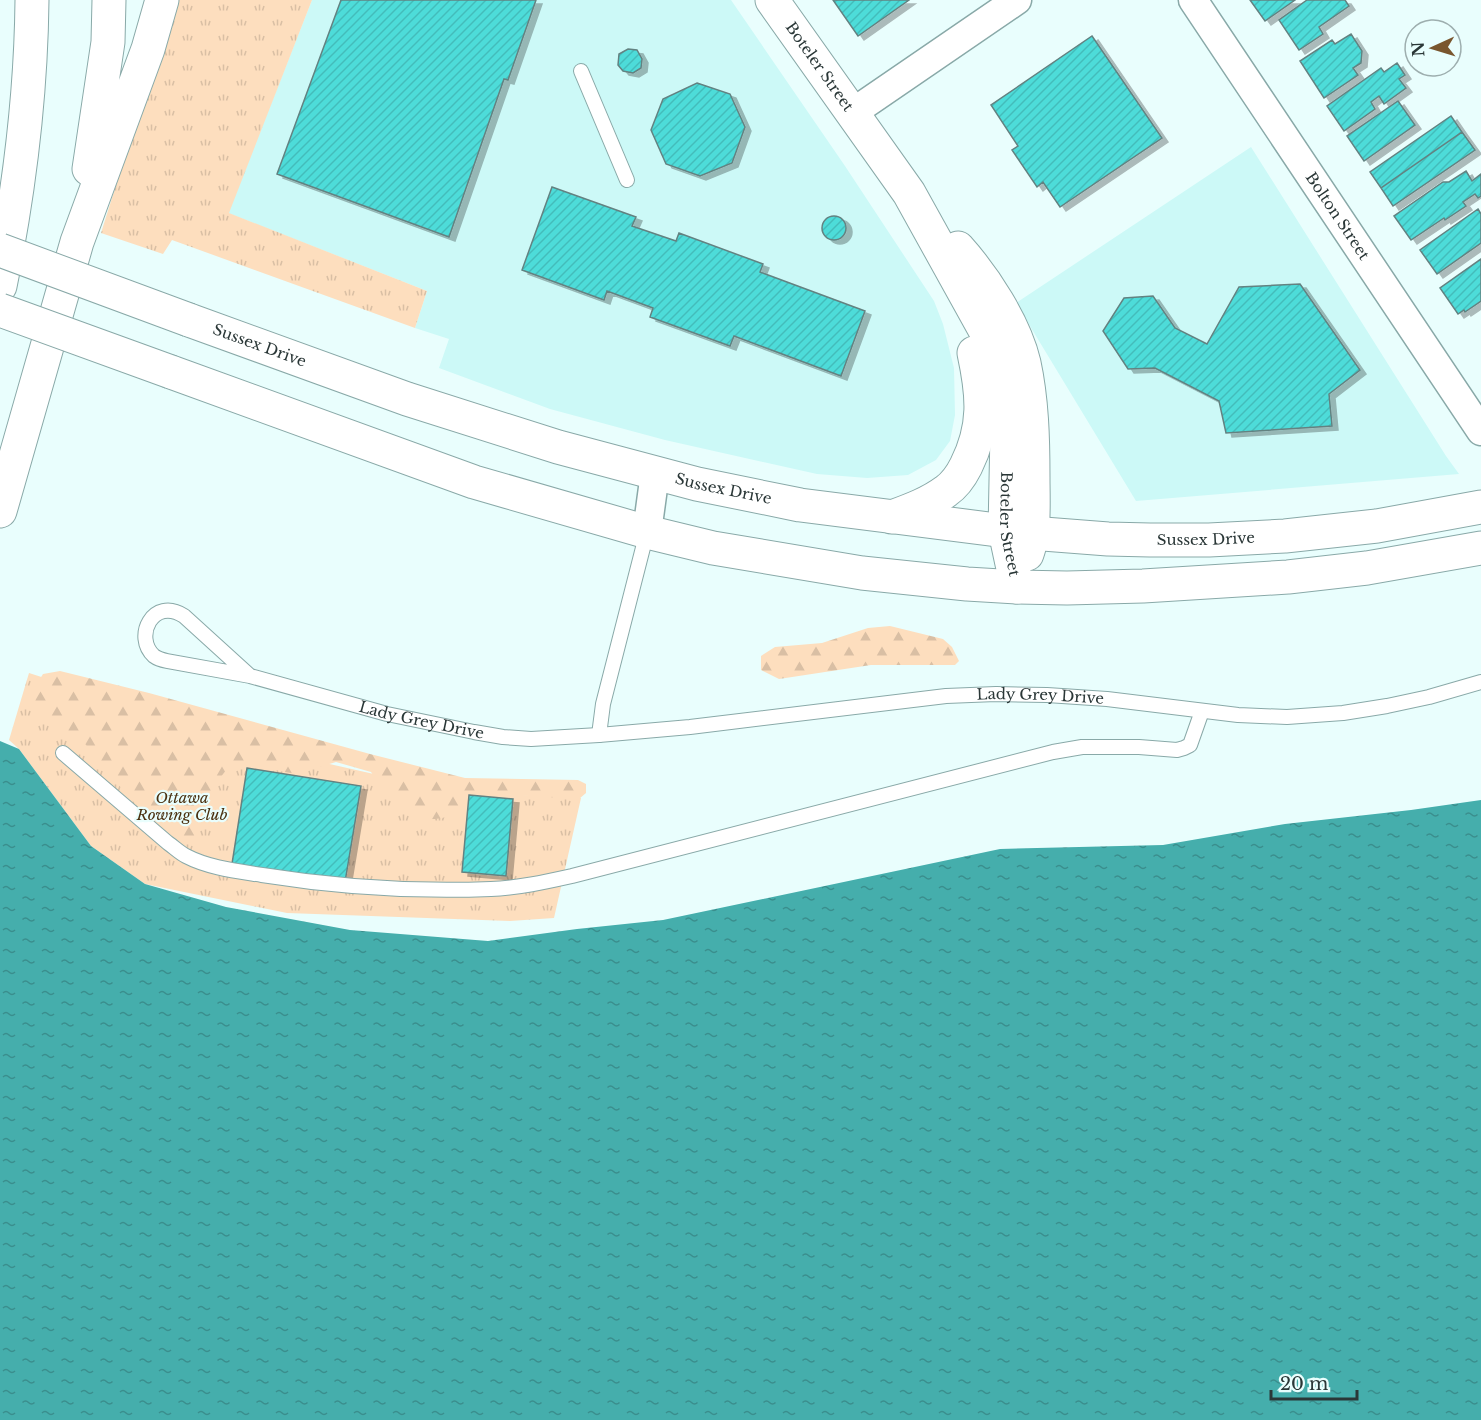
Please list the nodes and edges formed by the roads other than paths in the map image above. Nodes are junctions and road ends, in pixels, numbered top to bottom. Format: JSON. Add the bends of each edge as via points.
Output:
{"nodes":[{"id":1,"x":32,"y":0,"type":"edge"},
{"id":2,"x":110,"y":0,"type":"edge"},
{"id":3,"x":162,"y":0,"type":"edge"},
{"id":4,"x":772,"y":0,"type":"edge"},
{"id":5,"x":1017,"y":0,"type":"edge"},
{"id":6,"x":1193,"y":0,"type":"edge"},
{"id":7,"x":581,"y":71,"type":"dead end"},
{"id":8,"x":852,"y":113,"type":"junction"},
{"id":9,"x":627,"y":180,"type":"dead end"},
{"id":10,"x":909,"y":193,"type":"junction"},
{"id":11,"x":77,"y":242,"type":"junction"},
{"id":12,"x":0,"y":250,"type":"edge"},
{"id":13,"x":951,"y":270,"type":"junction"},
{"id":14,"x":0,"y":286,"type":"edge"},
{"id":15,"x":0,"y":310,"type":"edge"},
{"id":16,"x":1481,"y":431,"type":"edge"},
{"id":17,"x":655,"y":473,"type":"junction"},
{"id":18,"x":1481,"y":507,"type":"edge"},
{"id":19,"x":0,"y":511,"type":"edge"},
{"id":20,"x":890,"y":518,"type":"junction"},
{"id":21,"x":647,"y":532,"type":"junction"},
{"id":22,"x":1019,"y":533,"type":"junction"},
{"id":23,"x":1481,"y":548,"type":"edge"},
{"id":24,"x":1017,"y":587,"type":"junction"},
{"id":25,"x":250,"y":676,"type":"junction"},
{"id":26,"x":1481,"y":682,"type":"edge"},
{"id":27,"x":1202,"y":711,"type":"junction"},
{"id":28,"x":599,"y":735,"type":"junction"},
{"id":29,"x":63,"y":753,"type":"dead end"}],
"edges":[{"from":1,"to":14,"type":"main road","via":[[22,153]]},
{"from":2,"to":11,"type":"main road","via":[[108,42]]},
{"from":3,"to":11,"type":"main road","via":[[148,50]]},
{"from":4,"to":8,"type":"main road","name":"Boteler Street"},
{"from":5,"to":8,"type":"street"},
{"from":6,"to":16,"type":"street","name":"Bolton Street"},
{"from":7,"to":9,"type":"lane"},
{"from":8,"to":10,"type":"main road","name":"Boteler Street"},
{"from":10,"to":13,"type":"main road","name":"Boteler Street"},
{"from":10,"to":22,"type":"main road","name":"Boteler Street","via":[[971,263],[997,301],[1024,362],[1033,443]]},
{"from":11,"to":19,"type":"main road"},
{"from":12,"to":17,"type":"main road","name":"Sussex Drive","bridge":true,"via":[[407,399]]},
{"from":13,"to":20,"type":"main road","via":[[980,383],[981,415],[974,450],[948,490],[927,504]]},
{"from":13,"to":22,"type":"main road","name":"Boteler Street","via":[[985,330],[1000,369]]},
{"from":15,"to":21,"type":"main road","bridge":true,"via":[[474,482]]},
{"from":17,"to":20,"type":"main road","name":"Sussex Drive","via":[[755,497]]},
{"from":17,"to":21,"type":"street"},
{"from":18,"to":22,"type":"main road","name":"Sussex Drive","via":[[1377,526],[1285,536],[1150,540]]},
{"from":20,"to":22,"type":"main road","name":"Sussex Drive"},
{"from":21,"to":24,"type":"main road","via":[[724,550],[862,573]]},
{"from":21,"to":28,"type":"lane","via":[[603,704]]},
{"from":22,"to":24,"type":"main road","name":"Boteler Street"},
{"from":23,"to":24,"type":"main road","via":[[1288,577],[1143,586]]},
{"from":25,"to":25,"type":"lane","name":"Lady Grey Drive","via":[[176,611],[161,611],[151,618],[146,639],[157,658]]},
{"from":25,"to":28,"type":"lane","name":"Lady Grey Drive","via":[[387,714],[483,734],[531,739]]},
{"from":26,"to":27,"type":"lane","name":"Lady Grey Drive","via":[[1429,697],[1343,713],[1287,717]]},
{"from":27,"to":28,"type":"lane","name":"Lady Grey Drive","via":[[1107,699],[986,694]]},
{"from":27,"to":29,"type":"lane","via":[[1190,745],[1177,750],[1082,747],[1053,752],[572,876],[491,889],[376,888],[295,880],[200,862],[168,843]]}]}
